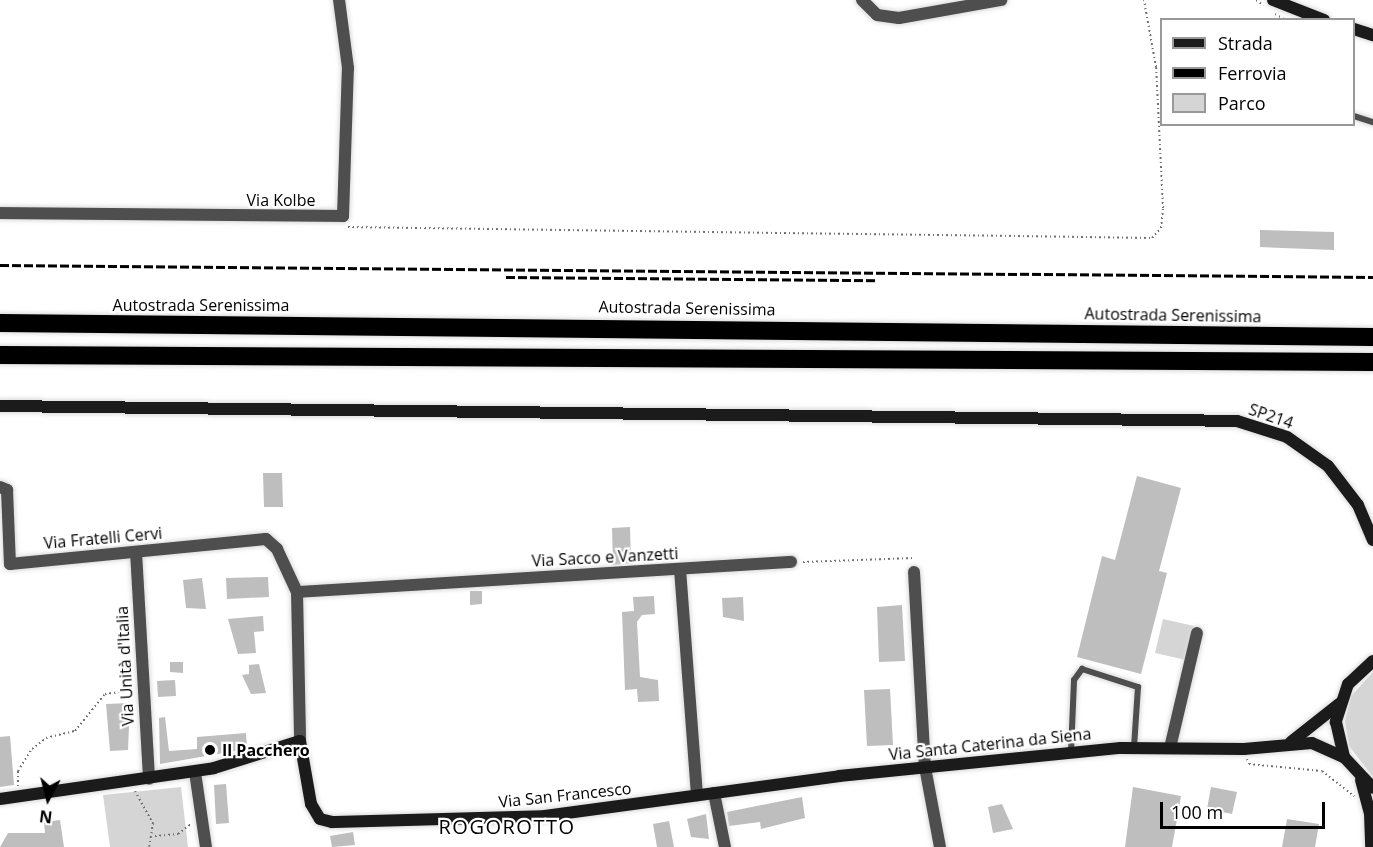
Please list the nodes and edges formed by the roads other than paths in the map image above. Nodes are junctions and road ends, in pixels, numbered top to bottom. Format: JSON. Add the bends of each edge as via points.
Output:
{"nodes":[{"id":1,"x":339,"y":0,"type":"edge"},
{"id":2,"x":862,"y":0,"type":"edge"},
{"id":3,"x":1001,"y":0,"type":"edge"},
{"id":4,"x":1273,"y":0,"type":"edge"},
{"id":5,"x":1288,"y":4,"type":"edge"},
{"id":6,"x":1320,"y":18,"type":"edge"},
{"id":7,"x":1355,"y":30,"type":"edge"},
{"id":8,"x":1373,"y":35,"type":"edge"},
{"id":9,"x":1355,"y":117,"type":"edge"},
{"id":10,"x":1373,"y":122,"type":"edge"},
{"id":11,"x":0,"y":213,"type":"edge"},
{"id":12,"x":0,"y":323,"type":"edge"},
{"id":13,"x":1373,"y":337,"type":"edge"},
{"id":14,"x":0,"y":355,"type":"edge"},
{"id":15,"x":1373,"y":362,"type":"edge"},
{"id":16,"x":0,"y":406,"type":"edge"},
{"id":17,"x":0,"y":488,"type":"edge"},
{"id":18,"x":1373,"y":540,"type":"edge"},
{"id":19,"x":136,"y":552,"type":"junction"},
{"id":20,"x":791,"y":562,"type":"road end"},
{"id":21,"x":680,"y":569,"type":"junction"},
{"id":22,"x":914,"y":572,"type":"dead end"},
{"id":23,"x":297,"y":592,"type":"junction"},
{"id":24,"x":1197,"y":633,"type":"dead end"},
{"id":25,"x":1373,"y":661,"type":"edge"},
{"id":26,"x":1339,"y":704,"type":"junction"},
{"id":27,"x":300,"y":741,"type":"junction"},
{"id":28,"x":1288,"y":744,"type":"junction"},
{"id":29,"x":1134,"y":748,"type":"junction"},
{"id":30,"x":1170,"y":748,"type":"junction"},
{"id":31,"x":1071,"y":752,"type":"junction"},
{"id":32,"x":1344,"y":757,"type":"junction"},
{"id":33,"x":925,"y":767,"type":"junction"},
{"id":34,"x":195,"y":772,"type":"junction"},
{"id":35,"x":149,"y":779,"type":"junction"},
{"id":36,"x":1361,"y":780,"type":"junction"},
{"id":37,"x":1373,"y":788,"type":"edge"},
{"id":38,"x":714,"y":793,"type":"junction"},
{"id":39,"x":697,"y":795,"type":"junction"},
{"id":40,"x":0,"y":799,"type":"edge"},
{"id":41,"x":206,"y":847,"type":"edge"},
{"id":42,"x":725,"y":847,"type":"edge"},
{"id":43,"x":940,"y":847,"type":"edge"},
{"id":44,"x":1371,"y":847,"type":"edge"}],
"edges":[{"from":1,"to":11,"type":"street","name":"Via Kolbe","via":[[348,68],[343,216]]},
{"from":2,"to":3,"type":"street","via":[[877,15],[899,18]]},
{"from":4,"to":5,"type":"street"},
{"from":5,"to":6,"type":"street"},
{"from":7,"to":8,"type":"street"},
{"from":9,"to":10,"type":"lane"},
{"from":12,"to":13,"type":"highway","name":"Autostrada Serenissima"},
{"from":14,"to":15,"type":"highway"},
{"from":16,"to":18,"type":"street","name":"SP214","number":"SP214","via":[[1107,417],[1237,422],[1287,437],[1343,483]]},
{"from":17,"to":19,"type":"street","name":"Via Fratelli Cervi","via":[[7,490],[10,564]]},
{"from":19,"to":23,"type":"street","name":"Via Fratelli Cervi","via":[[266,540],[277,549]]},
{"from":19,"to":35,"type":"street","name":"Via Unità d'Italia"},
{"from":20,"to":21,"type":"street","name":"Via Sacco e Vanzetti"},
{"from":21,"to":23,"type":"street","name":"Via Sacco e Vanzetti"},
{"from":21,"to":39,"type":"street"},
{"from":22,"to":33,"type":"street"},
{"from":23,"to":27,"type":"street","via":[[302,624]]},
{"from":24,"to":30,"type":"street"},
{"from":25,"to":26,"type":"street","via":[[1348,684]]},
{"from":26,"to":28,"type":"street"},
{"from":26,"to":32,"type":"street","via":[[1336,722]]},
{"from":27,"to":34,"type":"street"},
{"from":27,"to":39,"type":"street","name":"Via San Francesco","via":[[311,804],[320,819],[332,822],[545,816]]},
{"from":28,"to":30,"type":"street","name":"Via Santa Caterina da Siena","via":[[1244,749]]},
{"from":28,"to":32,"type":"street","name":"Via Santa Caterina da Siena","via":[[1323,744]]},
{"from":29,"to":30,"type":"street","name":"Via Santa Caterina da Siena"},
{"from":29,"to":31,"type":"street","name":"Via Santa Caterina da Siena"},
{"from":29,"to":31,"type":"lane","via":[[1138,687],[1082,669],[1074,680]]},
{"from":31,"to":33,"type":"street","name":"Via Santa Caterina da Siena"},
{"from":32,"to":36,"type":"street"},
{"from":33,"to":38,"type":"street","name":"Via Santa Caterina da Siena"},
{"from":33,"to":43,"type":"street"},
{"from":34,"to":35,"type":"street"},
{"from":34,"to":41,"type":"street"},
{"from":35,"to":40,"type":"street"},
{"from":36,"to":37,"type":"street"},
{"from":36,"to":44,"type":"street","via":[[1370,813]]},
{"from":38,"to":39,"type":"street","name":"Via Santa Caterina da Siena"},
{"from":38,"to":42,"type":"street"}]}
